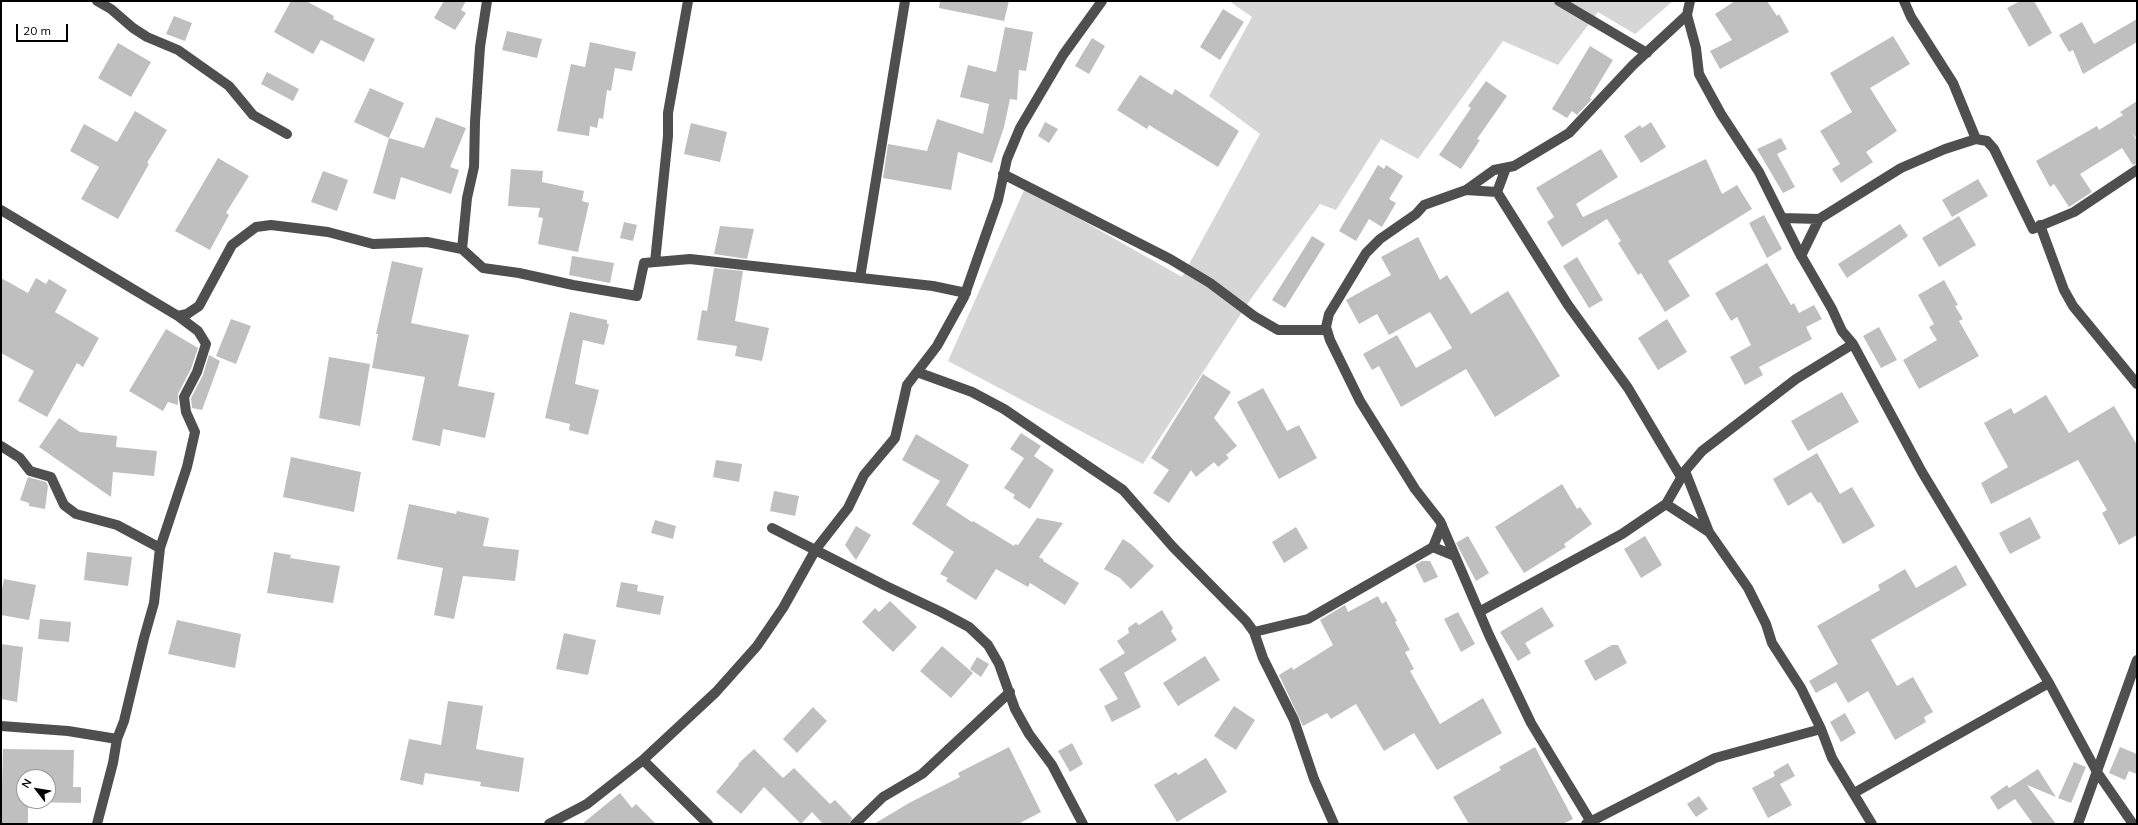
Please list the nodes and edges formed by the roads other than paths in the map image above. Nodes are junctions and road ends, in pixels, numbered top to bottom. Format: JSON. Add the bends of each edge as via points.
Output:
{"nodes":[{"id":1,"x":97,"y":1,"type":"edge"},
{"id":2,"x":487,"y":1,"type":"edge"},
{"id":3,"x":688,"y":1,"type":"edge"},
{"id":4,"x":905,"y":1,"type":"edge"},
{"id":5,"x":1102,"y":1,"type":"edge"},
{"id":6,"x":1559,"y":1,"type":"edge"},
{"id":7,"x":1904,"y":1,"type":"edge"},
{"id":8,"x":1688,"y":6,"type":"edge"},
{"id":9,"x":1647,"y":53,"type":"junction"},
{"id":10,"x":287,"y":134,"type":"dead end"},
{"id":11,"x":1976,"y":139,"type":"junction"},
{"id":12,"x":1506,"y":168,"type":"junction"},
{"id":13,"x":2137,"y":170,"type":"edge"},
{"id":14,"x":1003,"y":174,"type":"junction"},
{"id":15,"x":1466,"y":190,"type":"junction"},
{"id":16,"x":1497,"y":192,"type":"junction"},
{"id":17,"x":1,"y":210,"type":"edge"},
{"id":18,"x":1782,"y":218,"type":"junction"},
{"id":19,"x":1819,"y":219,"type":"junction"},
{"id":20,"x":2040,"y":225,"type":"junction"},
{"id":21,"x":462,"y":249,"type":"junction"},
{"id":22,"x":1801,"y":256,"type":"junction"},
{"id":23,"x":655,"y":262,"type":"junction"},
{"id":24,"x":860,"y":278,"type":"junction"},
{"id":25,"x":966,"y":293,"type":"junction"},
{"id":26,"x":195,"y":311,"type":"junction"},
{"id":27,"x":178,"y":316,"type":"junction"},
{"id":28,"x":191,"y":326,"type":"junction"},
{"id":29,"x":1327,"y":330,"type":"junction"},
{"id":30,"x":1853,"y":344,"type":"junction"},
{"id":31,"x":917,"y":372,"type":"junction"},
{"id":32,"x":2137,"y":384,"type":"edge"},
{"id":33,"x":1,"y":446,"type":"edge"},
{"id":34,"x":1683,"y":474,"type":"junction"},
{"id":35,"x":1666,"y":504,"type":"junction"},
{"id":36,"x":1442,"y":525,"type":"junction"},
{"id":37,"x":772,"y":528,"type":"dead end"},
{"id":38,"x":1709,"y":532,"type":"junction"},
{"id":39,"x":1433,"y":547,"type":"junction"},
{"id":40,"x":160,"y":548,"type":"junction"},
{"id":41,"x":816,"y":549,"type":"junction"},
{"id":42,"x":1455,"y":556,"type":"junction"},
{"id":43,"x":1479,"y":612,"type":"junction"},
{"id":44,"x":1254,"y":632,"type":"junction"},
{"id":45,"x":2137,"y":660,"type":"edge"},
{"id":46,"x":2049,"y":683,"type":"junction"},
{"id":47,"x":1010,"y":692,"type":"junction"},
{"id":48,"x":1,"y":726,"type":"edge"},
{"id":49,"x":1821,"y":729,"type":"junction"},
{"id":50,"x":117,"y":739,"type":"junction"},
{"id":51,"x":643,"y":760,"type":"junction"},
{"id":52,"x":2097,"y":772,"type":"junction"},
{"id":53,"x":1854,"y":793,"type":"junction"},
{"id":54,"x":1589,"y":823,"type":"edge"},
{"id":55,"x":97,"y":824,"type":"edge"},
{"id":56,"x":549,"y":824,"type":"edge"},
{"id":57,"x":708,"y":824,"type":"edge"},
{"id":58,"x":856,"y":824,"type":"edge"},
{"id":59,"x":1083,"y":824,"type":"edge"},
{"id":60,"x":1334,"y":824,"type":"edge"},
{"id":61,"x":1872,"y":824,"type":"edge"},
{"id":62,"x":2078,"y":824,"type":"edge"},
{"id":63,"x":2133,"y":824,"type":"edge"}],
"edges":[{"from":1,"to":10,"type":"street","via":[[111,8],[142,34],[178,50],[229,86],[254,115]]},
{"from":2,"to":21,"type":"street","via":[[480,47],[474,167],[467,198]]},
{"from":3,"to":23,"type":"street","via":[[668,113]]},
{"from":4,"to":24,"type":"street"},
{"from":5,"to":14,"type":"street","via":[[1063,55],[1020,128]]},
{"from":6,"to":9,"type":"street"},
{"from":7,"to":11,"type":"street","via":[[1911,17],[1953,83]]},
{"from":8,"to":9,"type":"street"},
{"from":8,"to":18,"type":"street","via":[[1699,74],[1721,114],[1759,172]]},
{"from":9,"to":12,"type":"street","via":[[1613,85],[1569,133],[1520,163]]},
{"from":11,"to":19,"type":"street","via":[[1901,168]]},
{"from":11,"to":20,"type":"street","via":[[1987,141],[1994,149],[2033,228]]},
{"from":12,"to":15,"type":"street","via":[[1494,170]]},
{"from":12,"to":16,"type":"street"},
{"from":13,"to":20,"type":"street","via":[[2074,212]]},
{"from":14,"to":25,"type":"street","via":[[998,200]]},
{"from":14,"to":29,"type":"street","via":[[1170,259],[1278,330]]},
{"from":15,"to":16,"type":"street"},
{"from":15,"to":29,"type":"street","via":[[1424,205],[1366,253],[1329,314]]},
{"from":16,"to":34,"type":"street","via":[[1568,304],[1628,388]]},
{"from":17,"to":27,"type":"street"},
{"from":18,"to":19,"type":"street"},
{"from":18,"to":22,"type":"street"},
{"from":19,"to":22,"type":"street"},
{"from":20,"to":32,"type":"street","via":[[2064,290],[2073,306]]},
{"from":21,"to":23,"type":"street","via":[[484,268],[637,296],[644,262]]},
{"from":21,"to":26,"type":"street","via":[[427,242],[373,244],[328,232],[282,226],[256,227],[232,246]]},
{"from":22,"to":30,"type":"street","via":[[1842,331]]},
{"from":23,"to":24,"type":"street","via":[[690,259]]},
{"from":24,"to":25,"type":"street","via":[[933,286]]},
{"from":25,"to":31,"type":"street","via":[[937,346]]},
{"from":26,"to":27,"type":"street"},
{"from":26,"to":28,"type":"street"},
{"from":27,"to":28,"type":"street"},
{"from":28,"to":40,"type":"street","via":[[198,331],[206,344],[197,372],[184,397],[186,412],[195,432],[187,466]]},
{"from":29,"to":36,"type":"street","via":[[1360,401],[1415,489]]},
{"from":30,"to":34,"type":"street","via":[[1796,379],[1702,451]]},
{"from":30,"to":46,"type":"street","via":[[1922,472]]},
{"from":31,"to":41,"type":"street","via":[[907,385],[895,438],[864,475],[848,508]]},
{"from":31,"to":44,"type":"street","via":[[972,392],[1004,409],[1123,490]]},
{"from":33,"to":40,"type":"street","via":[[20,458],[30,471],[51,477],[64,505],[76,514],[117,525]]},
{"from":34,"to":35,"type":"street"},
{"from":34,"to":38,"type":"street"},
{"from":35,"to":38,"type":"street"},
{"from":35,"to":43,"type":"street","via":[[1622,534]]},
{"from":36,"to":39,"type":"street"},
{"from":36,"to":42,"type":"street"},
{"from":37,"to":41,"type":"street"},
{"from":38,"to":49,"type":"street","via":[[1748,588],[1766,624],[1772,643],[1801,688]]},
{"from":39,"to":42,"type":"street"},
{"from":39,"to":44,"type":"street","via":[[1308,619]]},
{"from":40,"to":50,"type":"street","via":[[154,602],[124,721]]},
{"from":41,"to":47,"type":"street","via":[[969,628],[988,645],[1000,664]]},
{"from":41,"to":51,"type":"street","via":[[783,608],[757,646],[716,692]]},
{"from":42,"to":43,"type":"street"},
{"from":43,"to":54,"type":"street","via":[[1531,723]]},
{"from":44,"to":60,"type":"street","via":[[1263,658],[1294,720],[1314,779]]},
{"from":45,"to":52,"type":"street"},
{"from":46,"to":52,"type":"street"},
{"from":46,"to":53,"type":"street"},
{"from":47,"to":58,"type":"street","via":[[922,774],[883,797]]},
{"from":47,"to":59,"type":"street","via":[[1015,709],[1029,734],[1052,765]]},
{"from":48,"to":50,"type":"street","via":[[68,731]]},
{"from":49,"to":53,"type":"street","via":[[1832,758]]},
{"from":49,"to":54,"type":"street","via":[[1715,758]]},
{"from":50,"to":55,"type":"street"},
{"from":51,"to":56,"type":"street","via":[[587,804]]},
{"from":51,"to":57,"type":"street"},
{"from":52,"to":62,"type":"street"},
{"from":52,"to":63,"type":"street"},
{"from":53,"to":61,"type":"street"}]}
